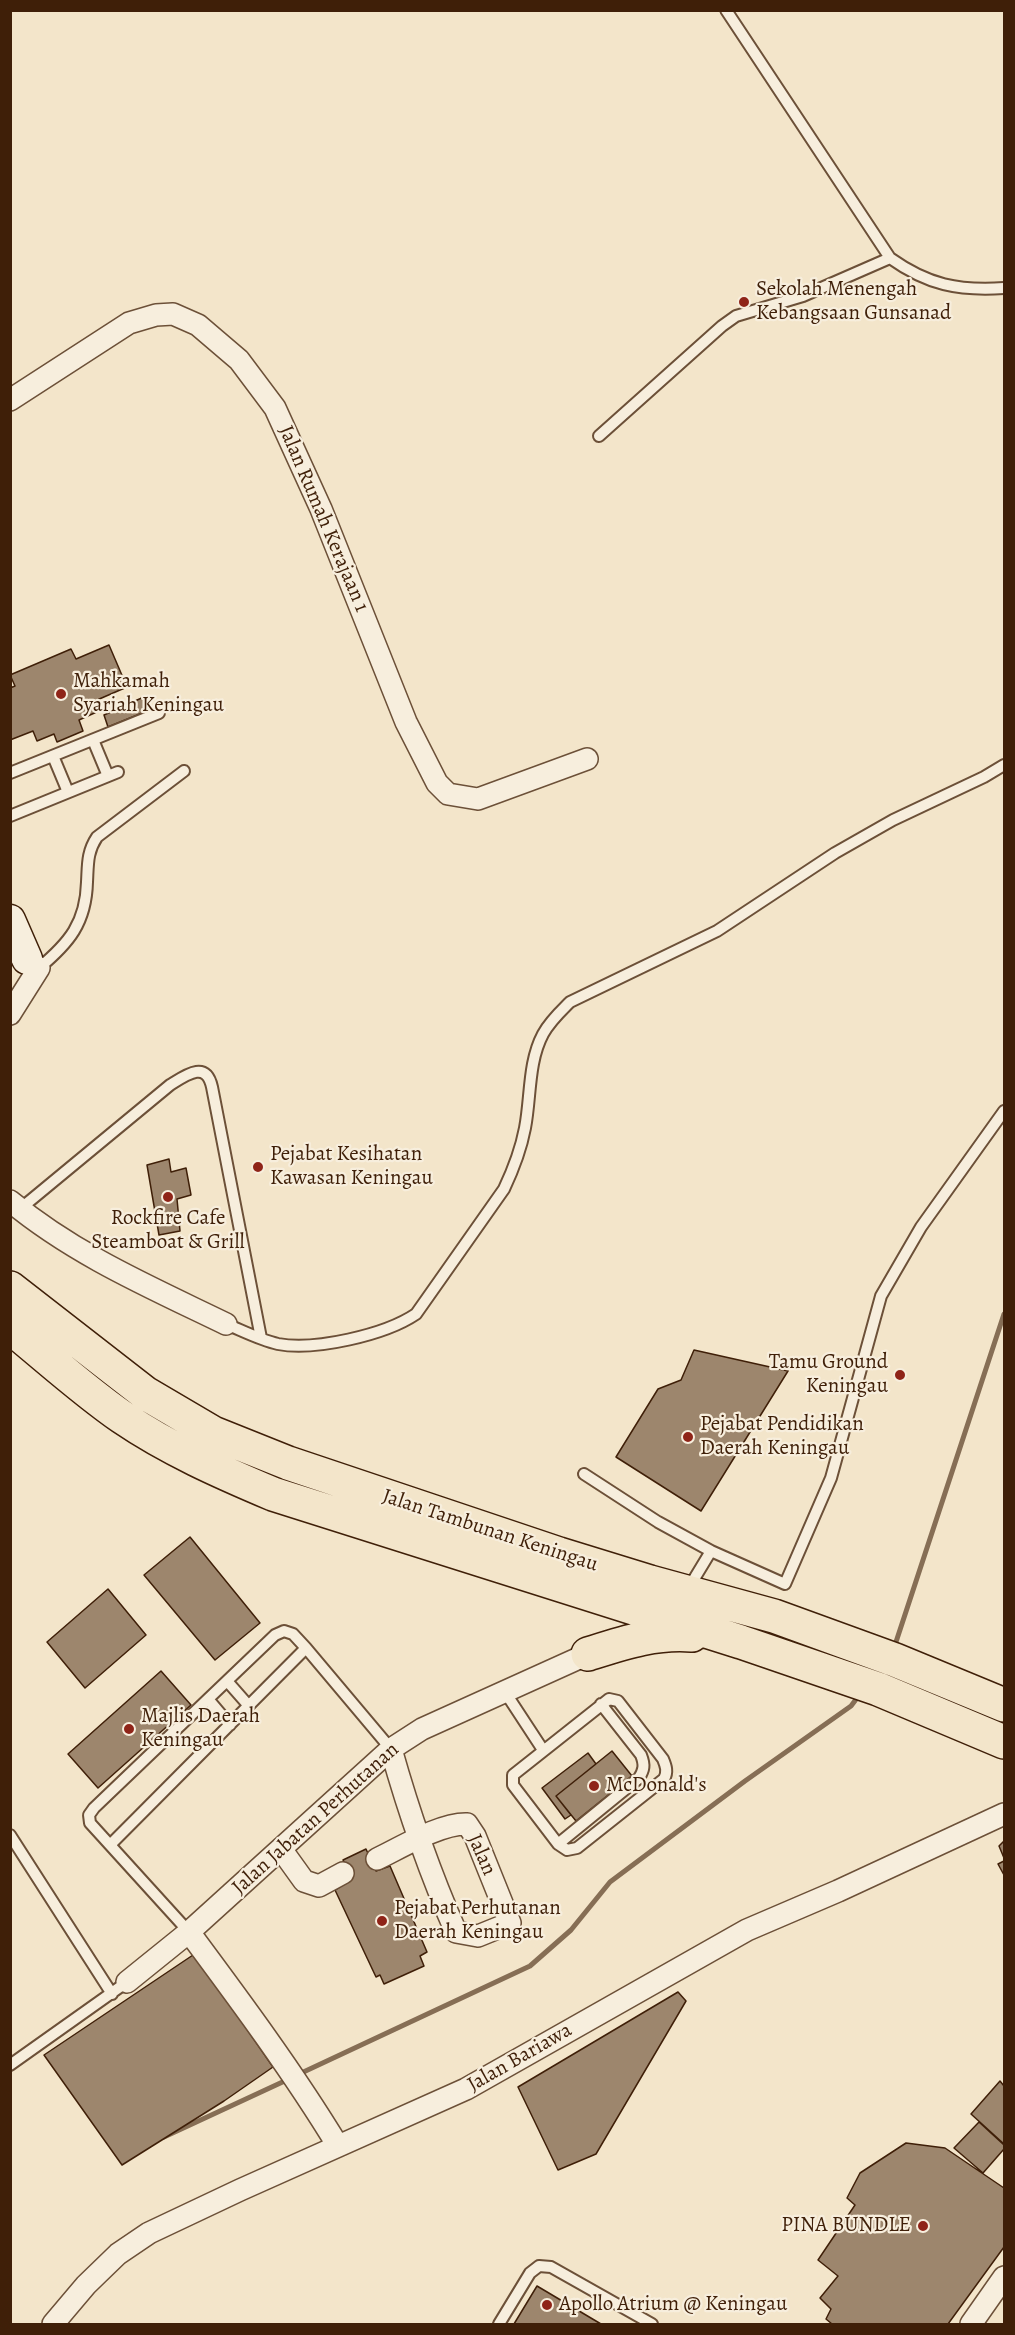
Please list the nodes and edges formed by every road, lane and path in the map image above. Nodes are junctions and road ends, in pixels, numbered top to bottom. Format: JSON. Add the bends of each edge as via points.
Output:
{"nodes":[{"id":1,"x":726,"y":10,"type":"edge"},
{"id":2,"x":890,"y":258,"type":"junction"},
{"id":3,"x":1005,"y":288,"type":"edge"},
{"id":4,"x":10,"y":400,"type":"edge"},
{"id":5,"x":599,"y":436,"type":"dead end"},
{"id":6,"x":159,"y":713,"type":"dead end"},
{"id":7,"x":93,"y":740,"type":"junction"},
{"id":8,"x":53,"y":756,"type":"junction"},
{"id":9,"x":587,"y":759,"type":"dead end"},
{"id":10,"x":1005,"y":765,"type":"edge"},
{"id":11,"x":184,"y":771,"type":"dead end"},
{"id":12,"x":10,"y":773,"type":"edge"},
{"id":13,"x":69,"y":792,"type":"junction"},
{"id":14,"x":10,"y":816,"type":"edge"},
{"id":15,"x":10,"y":920,"type":"edge"},
{"id":16,"x":23,"y":969,"type":"edge"},
{"id":17,"x":10,"y":1014,"type":"edge"},
{"id":18,"x":1005,"y":1111,"type":"edge"},
{"id":19,"x":15,"y":1205,"type":"edge"},
{"id":20,"x":10,"y":1288,"type":"edge"},
{"id":21,"x":226,"y":1324,"type":"joint"},
{"id":22,"x":10,"y":1328,"type":"edge"},
{"id":23,"x":261,"y":1338,"type":"junction"},
{"id":24,"x":584,"y":1474,"type":"dead end"},
{"id":25,"x":711,"y":1551,"type":"junction"},
{"id":26,"x":557,"y":1585,"type":"junction"},
{"id":27,"x":686,"y":1593,"type":"junction"},
{"id":28,"x":741,"y":1642,"type":"junction"},
{"id":29,"x":306,"y":1648,"type":"junction"},
{"id":30,"x":588,"y":1654,"type":"junction"},
{"id":31,"x":227,"y":1681,"type":"junction"},
{"id":32,"x":504,"y":1692,"type":"junction"},
{"id":33,"x":208,"y":1699,"type":"junction"},
{"id":34,"x":601,"y":1704,"type":"junction"},
{"id":35,"x":1005,"y":1705,"type":"edge"},
{"id":36,"x":249,"y":1706,"type":"junction"},
{"id":37,"x":230,"y":1725,"type":"junction"},
{"id":38,"x":1005,"y":1742,"type":"edge"},
{"id":39,"x":391,"y":1749,"type":"junction"},
{"id":40,"x":543,"y":1750,"type":"junction"},
{"id":41,"x":1005,"y":1814,"type":"edge"},
{"id":42,"x":10,"y":1835,"type":"edge"},
{"id":43,"x":418,"y":1840,"type":"junction"},
{"id":44,"x":558,"y":1844,"type":"junction"},
{"id":45,"x":110,"y":1845,"type":"junction"},
{"id":46,"x":281,"y":1849,"type":"junction"},
{"id":47,"x":378,"y":1859,"type":"dead end"},
{"id":48,"x":343,"y":1873,"type":"dead end"},
{"id":49,"x":189,"y":1932,"type":"junction"},
{"id":50,"x":120,"y":1988,"type":"junction"},
{"id":51,"x":10,"y":2065,"type":"edge"},
{"id":52,"x":338,"y":2146,"type":"junction"},
{"id":53,"x":1003,"y":2278,"type":"edge"},
{"id":54,"x":53,"y":2325,"type":"edge"},
{"id":55,"x":499,"y":2325,"type":"edge"},
{"id":56,"x":652,"y":2325,"type":"edge"},
{"id":57,"x":971,"y":2325,"type":"edge"}],
"edges":[{"from":1,"to":2,"type":"lane"},
{"from":2,"to":3,"type":"lane","via":[[912,273],[940,283],[974,290]]},
{"from":2,"to":5,"type":"lane","via":[[803,296],[736,316]]},
{"from":4,"to":9,"type":"street","name":"Jalan Rumah Kerajaan 1","via":[[129,323],[173,314],[198,326],[239,360],[275,408],[321,509],[406,722],[437,783],[448,794],[478,799]]},
{"from":6,"to":7,"type":"lane"},
{"from":7,"to":8,"type":"lane"},
{"from":7,"to":13,"type":"lane","via":[[113,774]]},
{"from":8,"to":12,"type":"lane"},
{"from":8,"to":13,"type":"lane"},
{"from":10,"to":23,"type":"lane","via":[[835,853],[717,931],[570,1002],[543,1034],[534,1061],[525,1130],[513,1171],[416,1314],[402,1324],[376,1333],[323,1344],[287,1345]]},
{"from":11,"to":16,"type":"lane","via":[[97,837],[89,848],[84,909],[75,930],[63,948]]},
{"from":13,"to":14,"type":"lane"},
{"from":15,"to":16,"type":"street"},
{"from":16,"to":17,"type":"street"},
{"from":18,"to":25,"type":"lane","via":[[921,1227],[881,1296],[831,1478],[785,1584]]},
{"from":19,"to":21,"type":"street","via":[[107,1267]]},
{"from":19,"to":23,"type":"lane","via":[[170,1085],[185,1076],[205,1072],[213,1087]]},
{"from":20,"to":27,"type":"main road","name":"Jalan Tambunan Keningau","via":[[144,1393],[213,1433],[387,1497]]},
{"from":21,"to":23,"type":"lane"},
{"from":22,"to":26,"type":"main road","name":"Jalan Tambunan Keningau","via":[[121,1416],[227,1475],[273,1494]]},
{"from":24,"to":25,"type":"lane"},
{"from":25,"to":27,"type":"lane"},
{"from":26,"to":28,"type":"main road","name":"Jalan Tambunan Keningau"},
{"from":26,"to":30,"type":"main road","via":[[591,1605],[606,1623],[605,1637]]},
{"from":27,"to":35,"type":"main road","name":"Jalan Tambunan Keningau","via":[[774,1617]]},
{"from":28,"to":30,"type":"main road","via":[[660,1634]]},
{"from":28,"to":38,"type":"main road","name":"Jalan Tambunan Keningau","via":[[864,1684]]},
{"from":29,"to":31,"type":"lane","via":[[293,1634],[284,1631]]},
{"from":29,"to":36,"type":"lane"},
{"from":29,"to":39,"type":"lane"},
{"from":30,"to":32,"type":"street","name":"Jalan Jabatan Perhutanan"},
{"from":31,"to":33,"type":"lane"},
{"from":31,"to":36,"type":"lane"},
{"from":32,"to":39,"type":"street","name":"Jalan Jabatan Perhutanan","via":[[422,1729]]},
{"from":32,"to":40,"type":"lane"},
{"from":33,"to":37,"type":"lane"},
{"from":33,"to":45,"type":"lane","via":[[89,1815],[90,1823]]},
{"from":34,"to":40,"type":"lane"},
{"from":34,"to":44,"type":"lane","via":[[641,1755],[644,1771]]},
{"from":34,"to":44,"type":"lane","via":[[609,1699],[618,1701],[663,1759],[666,1776],[577,1848],[567,1850]]},
{"from":36,"to":37,"type":"lane"},
{"from":37,"to":45,"type":"lane"},
{"from":39,"to":43,"type":"street","name":"Jalan"},
{"from":39,"to":46,"type":"street","name":"Jalan Jabatan Perhutanan"},
{"from":40,"to":44,"type":"lane","via":[[514,1772],[512,1782]]},
{"from":41,"to":52,"type":"street","name":"Jalan Bariawa","via":[[747,1930],[466,2089]]},
{"from":42,"to":50,"type":"lane"},
{"from":43,"to":43,"type":"street","name":"Jalan","via":[[456,1932],[478,1936],[510,1923],[467,1824],[456,1824]]},
{"from":43,"to":47,"type":"street"},
{"from":45,"to":49,"type":"lane"},
{"from":46,"to":48,"type":"street","via":[[304,1881],[319,1886]]},
{"from":46,"to":49,"type":"street","name":"Jalan Jabatan Perhutanan"},
{"from":49,"to":50,"type":"street","name":"Jalan Jabatan Perhutanan"},
{"from":49,"to":52,"type":"street","via":[[288,2066]]},
{"from":50,"to":51,"type":"lane"},
{"from":52,"to":54,"type":"street","name":"Jalan Bariawa","via":[[150,2233],[118,2254]]},
{"from":53,"to":57,"type":"street"},
{"from":55,"to":56,"type":"lane","via":[[530,2273],[539,2266],[552,2267]]}]}
